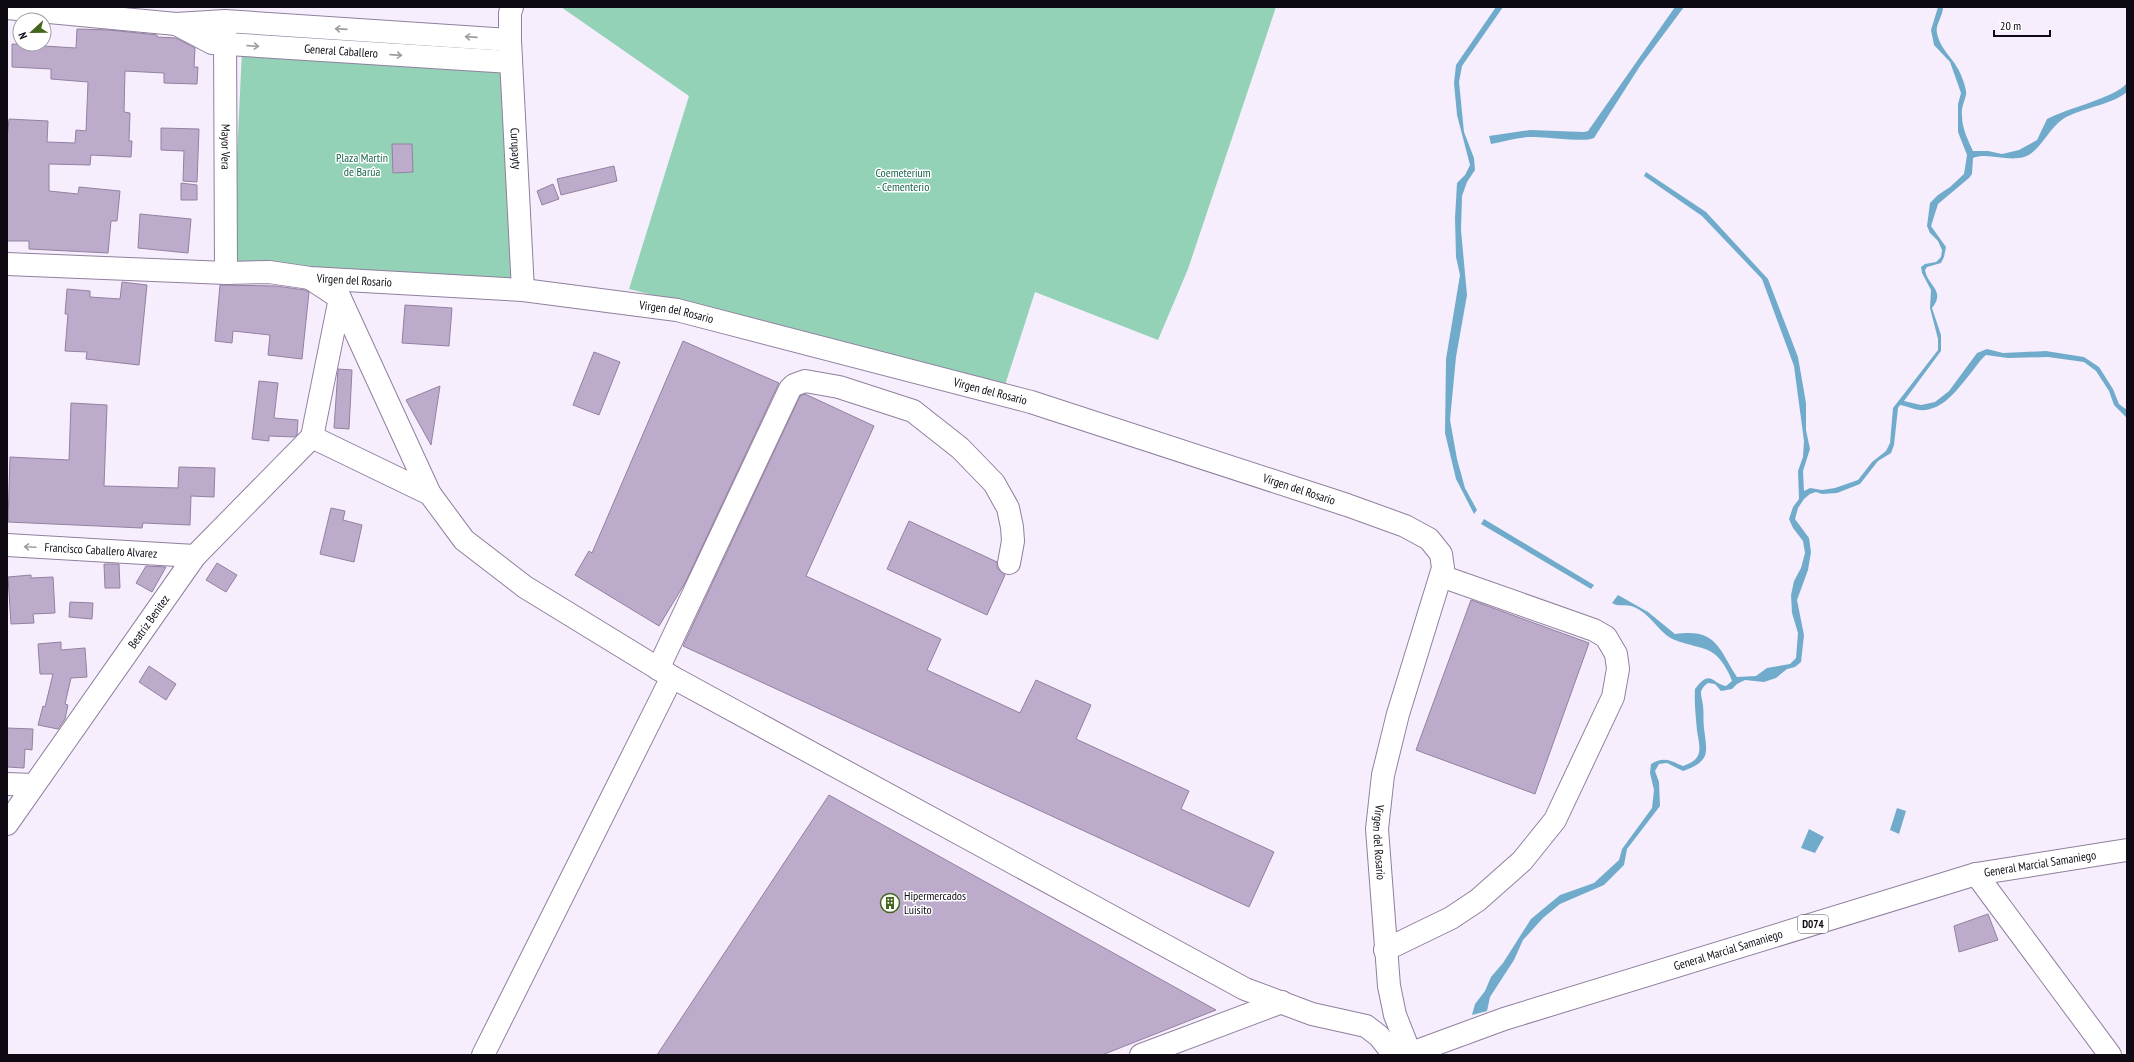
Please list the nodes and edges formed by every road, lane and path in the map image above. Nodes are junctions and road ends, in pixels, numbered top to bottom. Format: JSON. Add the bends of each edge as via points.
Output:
{"nodes":[{"id":1,"x":512,"y":7,"type":"edge"},
{"id":2,"x":7,"y":8,"type":"edge"},
{"id":3,"x":176,"y":16,"type":"edge"},
{"id":4,"x":219,"y":33,"type":"junction"},
{"id":5,"x":510,"y":40,"type":"junction"},
{"id":6,"x":511,"y":62,"type":"junction"},
{"id":7,"x":7,"y":264,"type":"edge"},
{"id":8,"x":219,"y":272,"type":"junction"},
{"id":9,"x":310,"y":278,"type":"junction"},
{"id":10,"x":523,"y":290,"type":"junction"},
{"id":11,"x":340,"y":298,"type":"junction"},
{"id":12,"x":312,"y":437,"type":"junction"},
{"id":13,"x":430,"y":494,"type":"junction"},
{"id":14,"x":7,"y":545,"type":"edge"},
{"id":15,"x":195,"y":556,"type":"junction"},
{"id":16,"x":1009,"y":563,"type":"dead end"},
{"id":17,"x":1441,"y":576,"type":"junction"},
{"id":18,"x":665,"y":673,"type":"junction"},
{"id":19,"x":7,"y":784,"type":"edge"},
{"id":20,"x":33,"y":785,"type":"junction"},
{"id":21,"x":7,"y":824,"type":"edge"},
{"id":22,"x":2127,"y":850,"type":"edge"},
{"id":23,"x":1976,"y":874,"type":"junction"},
{"id":24,"x":1385,"y":950,"type":"junction"},
{"id":25,"x":1282,"y":1002,"type":"junction"},
{"id":26,"x":1403,"y":1054,"type":"edge"},
{"id":27,"x":483,"y":1055,"type":"edge"},
{"id":28,"x":1141,"y":1055,"type":"edge"},
{"id":29,"x":2110,"y":1055,"type":"edge"}],
"edges":[{"from":1,"to":5,"type":"street","name":"Curupayty"},
{"from":2,"to":3,"type":"street","name":"General Caballero"},
{"from":3,"to":4,"type":"street","name":"General Caballero"},
{"from":5,"to":4,"type":"street","name":"General Caballero","one_way":true},
{"from":4,"to":6,"type":"street","name":"General Caballero","one_way":true},
{"from":4,"to":8,"type":"street","name":"Mayor Vera"},
{"from":5,"to":6,"type":"street","name":"Curupayty"},
{"from":6,"to":10,"type":"street","name":"Curupayty"},
{"from":7,"to":8,"type":"street","name":"Virgen del Rosario"},
{"from":8,"to":9,"type":"street","name":"Virgen del Rosario","via":[[269,272]]},
{"from":9,"to":10,"type":"street","name":"Virgen del Rosario"},
{"from":9,"to":11,"type":"street"},
{"from":10,"to":17,"type":"street","name":"Virgen del Rosario","via":[[677,310],[1031,402],[1405,526],[1429,539],[1436,546],[1443,560]]},
{"from":11,"to":12,"type":"street"},
{"from":11,"to":13,"type":"street"},
{"from":12,"to":13,"type":"street"},
{"from":12,"to":15,"type":"street","name":"Beatriz Benitez"},
{"from":13,"to":18,"type":"street","via":[[464,540],[519,583]]},
{"from":15,"to":14,"type":"street","name":"Francisco Caballero Alvarez","one_way":true},
{"from":15,"to":20,"type":"street","name":"Beatriz Benitez"},
{"from":16,"to":18,"type":"street","via":[[1013,541],[1008,508],[994,483],[960,448],[913,411],[839,387],[805,380],[790,389]]},
{"from":17,"to":24,"type":"street","name":"Virgen del Rosario","via":[[1398,714],[1383,775],[1377,829]]},
{"from":17,"to":24,"type":"street","via":[[1594,630],[1606,637],[1616,654],[1618,669],[1613,697],[1555,820],[1522,861],[1478,900],[1451,918]]},
{"from":18,"to":25,"type":"street","via":[[1246,989]]},
{"from":18,"to":27,"type":"street"},
{"from":19,"to":20,"type":"street"},
{"from":20,"to":21,"type":"street","name":"Beatriz Benitez"},
{"from":22,"to":23,"type":"street","name":"General Marcial Samaniego","number":"D074"},
{"from":23,"to":26,"type":"street","name":"General Marcial Samaniego","number":"D074","via":[[1504,1019]]},
{"from":23,"to":29,"type":"street"},
{"from":24,"to":26,"type":"street","name":"Virgen del Rosario","via":[[1389,986]]},
{"from":25,"to":26,"type":"street","via":[[1312,1014],[1366,1026]]},
{"from":25,"to":28,"type":"street"}]}
